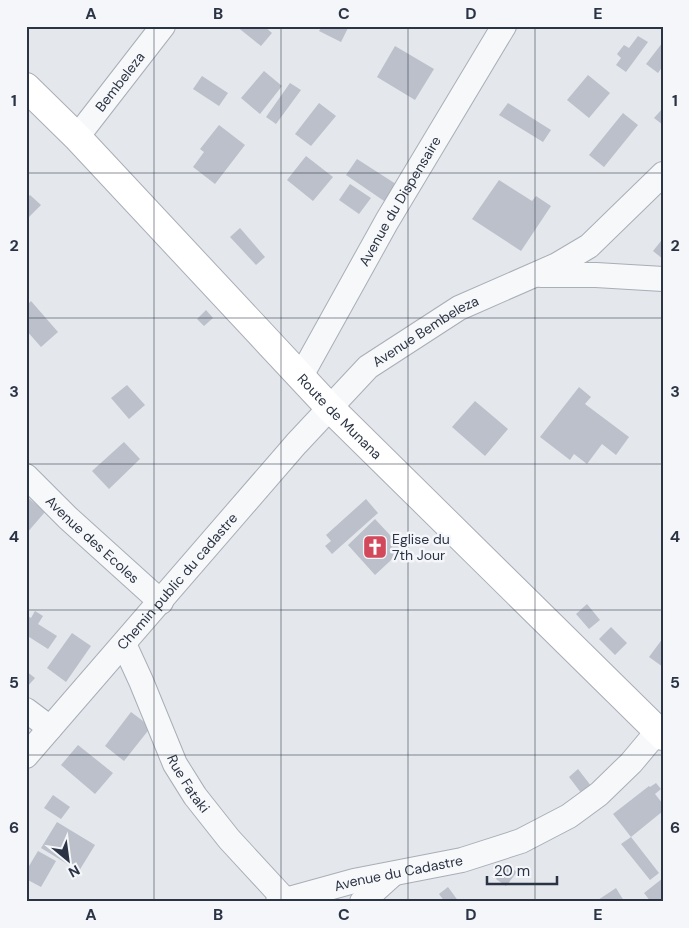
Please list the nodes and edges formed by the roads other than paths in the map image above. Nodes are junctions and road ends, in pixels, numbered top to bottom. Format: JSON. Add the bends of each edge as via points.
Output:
{"nodes":[{"id":1,"x":163,"y":26,"type":"edge"},
{"id":2,"x":504,"y":26,"type":"edge"},
{"id":3,"x":26,"y":87,"type":"edge"},
{"id":4,"x":77,"y":137,"type":"junction"},
{"id":5,"x":663,"y":174,"type":"edge"},
{"id":6,"x":536,"y":274,"type":"junction"},
{"id":7,"x":663,"y":279,"type":"edge"},
{"id":8,"x":301,"y":376,"type":"junction"},
{"id":9,"x":329,"y":407,"type":"junction"},
{"id":10,"x":26,"y":476,"type":"edge"},
{"id":11,"x":161,"y":602,"type":"junction"},
{"id":12,"x":124,"y":644,"type":"junction"},
{"id":13,"x":26,"y":710,"type":"edge"},
{"id":14,"x":50,"y":728,"type":"junction"},
{"id":15,"x":660,"y":734,"type":"edge"},
{"id":16,"x":26,"y":756,"type":"edge"},
{"id":17,"x":394,"y":873,"type":"junction"},
{"id":18,"x":284,"y":901,"type":"edge"},
{"id":19,"x":362,"y":902,"type":"edge"}],
"edges":[{"from":1,"to":4,"type":"street","name":"Bembeleza"},
{"from":2,"to":8,"type":"street","name":"Avenue du Dispensaire","via":[[387,221]]},
{"from":3,"to":4,"type":"main road","name":"Route de Munana"},
{"from":4,"to":8,"type":"main road","name":"Route de Munana"},
{"from":5,"to":6,"type":"street","name":"Avenue Bembeleza","via":[[589,246]]},
{"from":6,"to":7,"type":"street"},
{"from":6,"to":9,"type":"street","name":"Avenue Bembeleza","via":[[459,308],[424,329],[368,367]]},
{"from":8,"to":9,"type":"main road","name":"Route de Munana"},
{"from":9,"to":11,"type":"street","name":"Chemin public du cadastre"},
{"from":9,"to":15,"type":"main road","name":"Route de Munana"},
{"from":10,"to":11,"type":"street","name":"Avenue des Ecoles"},
{"from":11,"to":12,"type":"street","name":"Chemin public du cadastre"},
{"from":12,"to":14,"type":"street","name":"Chemin public du cadastre"},
{"from":12,"to":18,"type":"street","name":"Rue Fataki","via":[[175,764],[229,839]]},
{"from":13,"to":14,"type":"street"},
{"from":14,"to":16,"type":"street","name":"Chemin public du cadastre"},
{"from":15,"to":17,"type":"street","name":"Avenue du Cadastre","via":[[599,794],[569,816],[521,841],[462,860]]},
{"from":17,"to":18,"type":"street","name":"Avenue du Cadastre"},
{"from":17,"to":19,"type":"street"}]}
